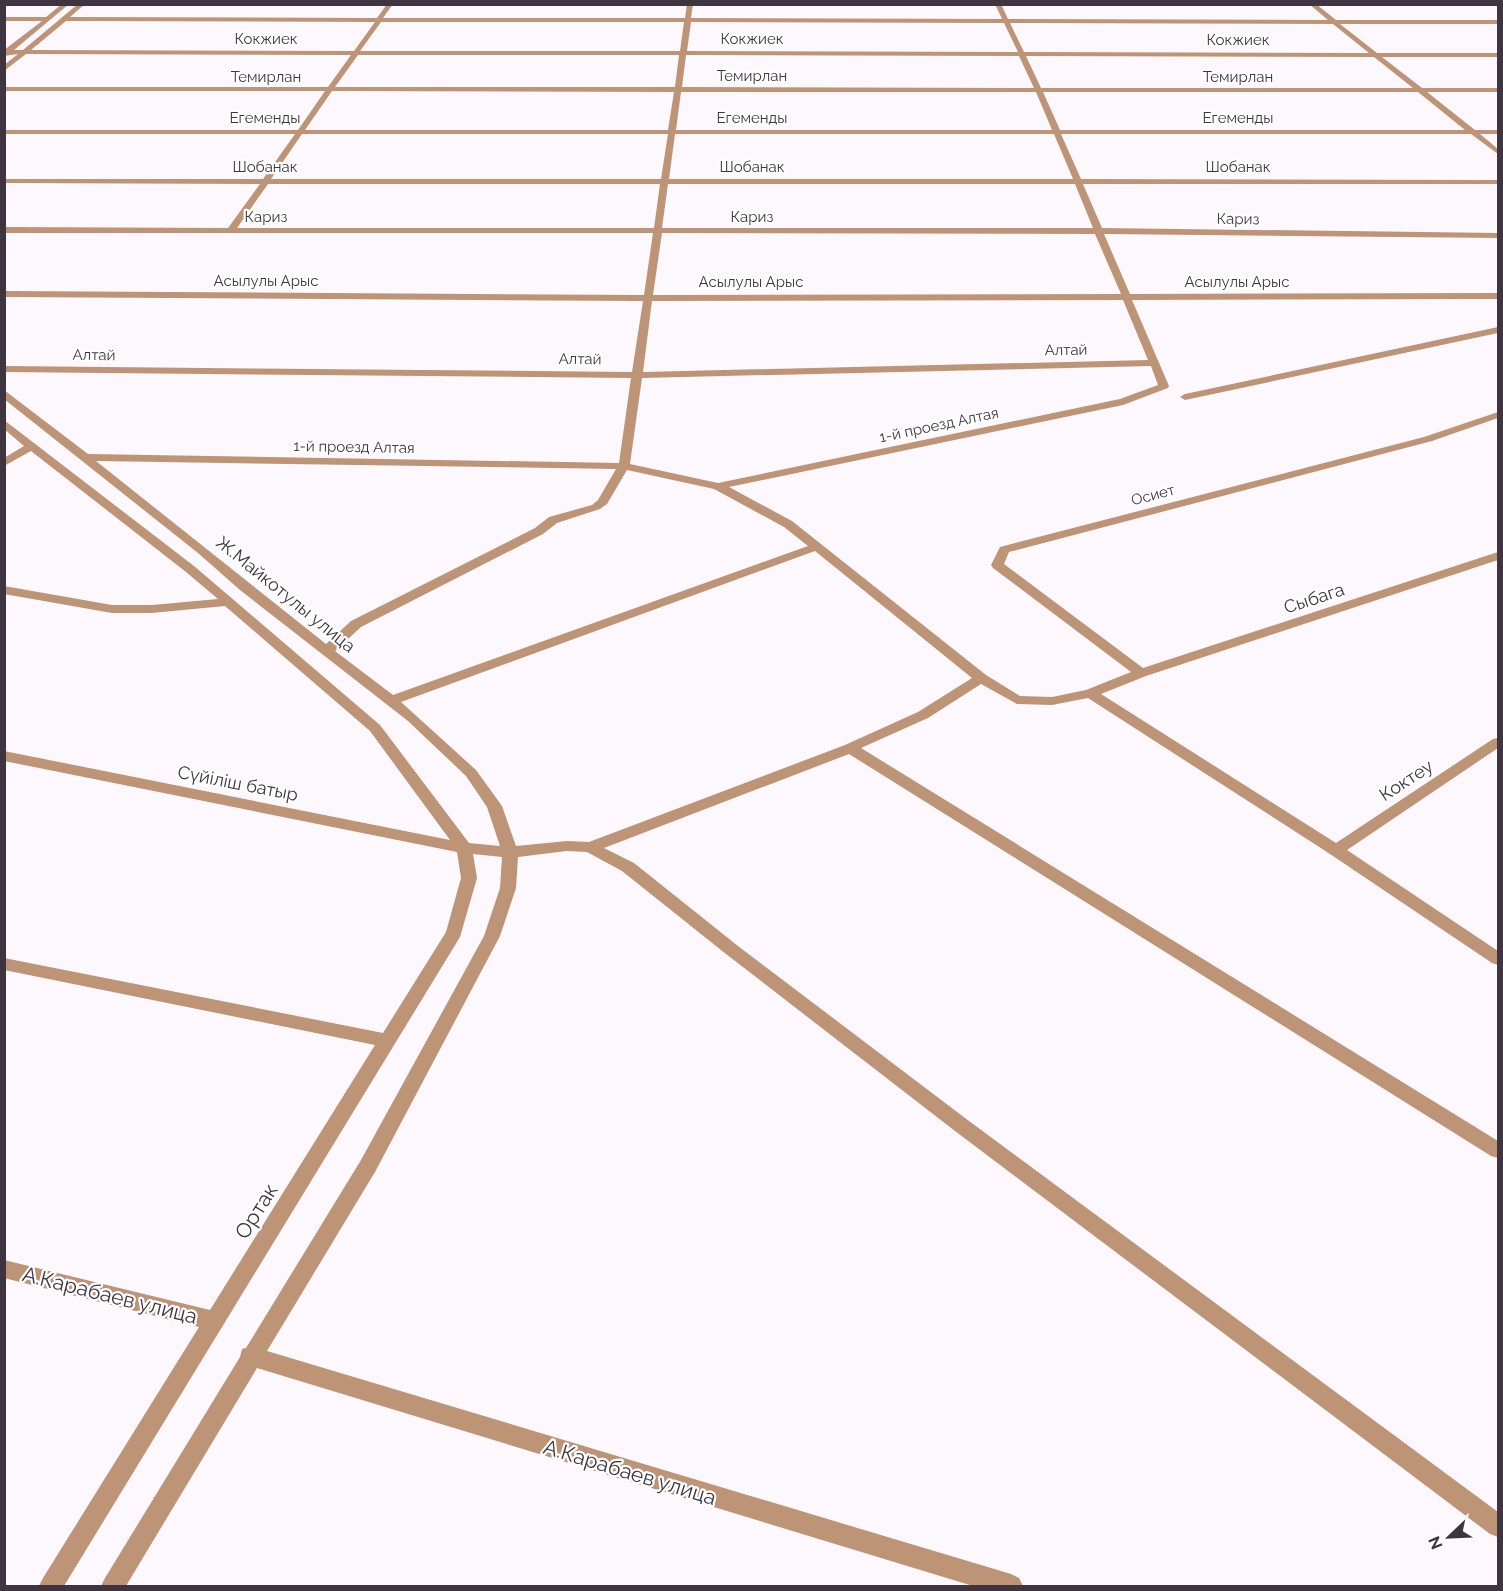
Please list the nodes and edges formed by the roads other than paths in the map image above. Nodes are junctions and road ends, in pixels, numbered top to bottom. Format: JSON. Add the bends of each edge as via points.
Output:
{"nodes":[{"id":1,"x":66,"y":4,"type":"edge"},
{"id":2,"x":82,"y":4,"type":"edge"},
{"id":3,"x":390,"y":4,"type":"edge"},
{"id":4,"x":690,"y":4,"type":"edge"},
{"id":5,"x":998,"y":4,"type":"edge"},
{"id":6,"x":1312,"y":4,"type":"edge"},
{"id":7,"x":4,"y":19,"type":"edge"},
{"id":8,"x":47,"y":19,"type":"junction"},
{"id":9,"x":64,"y":19,"type":"junction"},
{"id":10,"x":379,"y":20,"type":"junction"},
{"id":11,"x":688,"y":20,"type":"junction"},
{"id":12,"x":1005,"y":20,"type":"junction"},
{"id":13,"x":1332,"y":21,"type":"junction"},
{"id":14,"x":1498,"y":22,"type":"edge"},
{"id":15,"x":6,"y":52,"type":"edge"},
{"id":16,"x":26,"y":52,"type":"junction"},
{"id":17,"x":356,"y":53,"type":"junction"},
{"id":18,"x":684,"y":53,"type":"junction"},
{"id":19,"x":1021,"y":53,"type":"junction"},
{"id":20,"x":1374,"y":54,"type":"junction"},
{"id":21,"x":1498,"y":54,"type":"edge"},
{"id":22,"x":4,"y":69,"type":"edge"},
{"id":23,"x":4,"y":89,"type":"edge"},
{"id":24,"x":329,"y":90,"type":"junction"},
{"id":25,"x":679,"y":90,"type":"junction"},
{"id":26,"x":1039,"y":90,"type":"junction"},
{"id":27,"x":1420,"y":90,"type":"junction"},
{"id":28,"x":1498,"y":90,"type":"edge"},
{"id":29,"x":299,"y":131,"type":"junction"},
{"id":30,"x":673,"y":131,"type":"junction"},
{"id":31,"x":4,"y":132,"type":"edge"},
{"id":32,"x":1056,"y":132,"type":"junction"},
{"id":33,"x":1473,"y":132,"type":"junction"},
{"id":34,"x":1498,"y":132,"type":"edge"},
{"id":35,"x":1498,"y":152,"type":"edge"},
{"id":36,"x":4,"y":181,"type":"edge"},
{"id":37,"x":265,"y":181,"type":"junction"},
{"id":38,"x":666,"y":181,"type":"junction"},
{"id":39,"x":1076,"y":181,"type":"junction"},
{"id":40,"x":1498,"y":182,"type":"edge"},
{"id":41,"x":4,"y":230,"type":"edge"},
{"id":42,"x":231,"y":230,"type":"junction"},
{"id":43,"x":658,"y":231,"type":"junction"},
{"id":44,"x":1097,"y":231,"type":"junction"},
{"id":45,"x":1498,"y":235,"type":"edge"},
{"id":46,"x":4,"y":294,"type":"edge"},
{"id":47,"x":1498,"y":296,"type":"edge"},
{"id":48,"x":1127,"y":297,"type":"junction"},
{"id":49,"x":649,"y":298,"type":"junction"},
{"id":50,"x":1498,"y":330,"type":"edge"},
{"id":51,"x":1156,"y":363,"type":"junction"},
{"id":52,"x":4,"y":369,"type":"edge"},
{"id":53,"x":637,"y":375,"type":"junction"},
{"id":54,"x":4,"y":393,"type":"edge"},
{"id":55,"x":1185,"y":397,"type":"dead end"},
{"id":56,"x":1498,"y":415,"type":"edge"},
{"id":57,"x":4,"y":423,"type":"edge"},
{"id":58,"x":31,"y":446,"type":"junction"},
{"id":59,"x":83,"y":457,"type":"junction"},
{"id":60,"x":4,"y":463,"type":"edge"},
{"id":61,"x":624,"y":466,"type":"junction"},
{"id":62,"x":718,"y":486,"type":"junction"},
{"id":63,"x":142,"y":503,"type":"junction"},
{"id":64,"x":118,"y":513,"type":"junction"},
{"id":65,"x":818,"y":546,"type":"junction"},
{"id":66,"x":1498,"y":556,"type":"edge"},
{"id":67,"x":4,"y":591,"type":"edge"},
{"id":68,"x":228,"y":602,"type":"junction"},
{"id":69,"x":327,"y":651,"type":"junction"},
{"id":70,"x":1141,"y":673,"type":"junction"},
{"id":71,"x":981,"y":678,"type":"junction"},
{"id":72,"x":1090,"y":693,"type":"junction"},
{"id":73,"x":390,"y":701,"type":"junction"},
{"id":74,"x":1498,"y":742,"type":"edge"},
{"id":75,"x":850,"y":748,"type":"junction"},
{"id":76,"x":4,"y":756,"type":"edge"},
{"id":77,"x":590,"y":847,"type":"junction"},
{"id":78,"x":464,"y":848,"type":"junction"},
{"id":79,"x":1336,"y":850,"type":"junction"},
{"id":80,"x":510,"y":852,"type":"junction"},
{"id":81,"x":1498,"y":958,"type":"edge"},
{"id":82,"x":4,"y":964,"type":"edge"},
{"id":83,"x":389,"y":1041,"type":"junction"},
{"id":84,"x":1498,"y":1150,"type":"edge"},
{"id":85,"x":4,"y":1269,"type":"edge"},
{"id":86,"x":216,"y":1321,"type":"junction"},
{"id":87,"x":250,"y":1356,"type":"junction"},
{"id":88,"x":1498,"y":1526,"type":"edge"},
{"id":89,"x":51,"y":1587,"type":"edge"},
{"id":90,"x":112,"y":1587,"type":"edge"},
{"id":91,"x":1011,"y":1587,"type":"edge"}],
"edges":[{"from":1,"to":8,"type":"street"},
{"from":2,"to":9,"type":"street"},
{"from":3,"to":10,"type":"street"},
{"from":4,"to":11,"type":"street"},
{"from":5,"to":12,"type":"street"},
{"from":6,"to":13,"type":"street"},
{"from":7,"to":8,"type":"street"},
{"from":8,"to":15,"type":"street"},
{"from":9,"to":10,"type":"street"},
{"from":9,"to":16,"type":"street"},
{"from":10,"to":11,"type":"street"},
{"from":10,"to":17,"type":"street"},
{"from":11,"to":12,"type":"street"},
{"from":11,"to":18,"type":"street"},
{"from":12,"to":13,"type":"street"},
{"from":12,"to":19,"type":"street"},
{"from":13,"to":14,"type":"street"},
{"from":13,"to":20,"type":"street"},
{"from":15,"to":16,"type":"street","name":"Кокжиек"},
{"from":16,"to":17,"type":"street","name":"Кокжиек"},
{"from":16,"to":22,"type":"street"},
{"from":17,"to":18,"type":"street","name":"Кокжиек"},
{"from":17,"to":24,"type":"street"},
{"from":18,"to":19,"type":"street","name":"Кокжиек"},
{"from":18,"to":25,"type":"street"},
{"from":19,"to":20,"type":"street","name":"Кокжиек"},
{"from":19,"to":26,"type":"street"},
{"from":20,"to":21,"type":"street","name":"Кокжиек"},
{"from":20,"to":27,"type":"street"},
{"from":23,"to":24,"type":"street","name":"Темирлан"},
{"from":24,"to":25,"type":"street","name":"Темирлан"},
{"from":24,"to":29,"type":"street"},
{"from":25,"to":26,"type":"street","name":"Темирлан"},
{"from":25,"to":30,"type":"street"},
{"from":26,"to":27,"type":"street","name":"Темирлан"},
{"from":26,"to":32,"type":"street"},
{"from":27,"to":28,"type":"street","name":"Темирлан"},
{"from":27,"to":33,"type":"street"},
{"from":29,"to":30,"type":"street","name":"Егеменды"},
{"from":29,"to":31,"type":"street","name":"Егеменды"},
{"from":29,"to":37,"type":"street"},
{"from":30,"to":32,"type":"street","name":"Егеменды"},
{"from":30,"to":38,"type":"street"},
{"from":32,"to":33,"type":"street","name":"Егеменды"},
{"from":32,"to":39,"type":"street"},
{"from":33,"to":34,"type":"street","name":"Егеменды"},
{"from":33,"to":35,"type":"street"},
{"from":36,"to":37,"type":"street","name":"Шобанак"},
{"from":37,"to":38,"type":"street","name":"Шобанак"},
{"from":37,"to":42,"type":"street"},
{"from":38,"to":39,"type":"street","name":"Шобанак"},
{"from":38,"to":43,"type":"street"},
{"from":39,"to":40,"type":"street","name":"Шобанак"},
{"from":39,"to":44,"type":"street"},
{"from":41,"to":42,"type":"street","name":"Кариз"},
{"from":42,"to":43,"type":"street","name":"Кариз"},
{"from":43,"to":44,"type":"street","name":"Кариз"},
{"from":43,"to":49,"type":"street"},
{"from":44,"to":45,"type":"street","name":"Кариз"},
{"from":44,"to":48,"type":"street"},
{"from":46,"to":49,"type":"street","name":"Асылулы Арыс"},
{"from":47,"to":48,"type":"street","name":"Асылулы Арыс"},
{"from":48,"to":49,"type":"street","name":"Асылулы Арыс"},
{"from":48,"to":51,"type":"street"},
{"from":49,"to":53,"type":"street"},
{"from":50,"to":55,"type":"street"},
{"from":51,"to":53,"type":"street","name":"Алтай"},
{"from":51,"to":62,"type":"street","name":"1-й проезд Алтая","via":[[1164,386],[1124,402]]},
{"from":52,"to":53,"type":"street","name":"Алтай"},
{"from":53,"to":61,"type":"street"},
{"from":54,"to":59,"type":"street","name":"Ж.Майкотулы улица"},
{"from":56,"to":70,"type":"street","name":"Осиет","via":[[1428,439],[1004,550],[997,565]]},
{"from":57,"to":58,"type":"street"},
{"from":58,"to":60,"type":"street"},
{"from":58,"to":64,"type":"street"},
{"from":59,"to":61,"type":"street","name":"1-й проезд Алтая"},
{"from":59,"to":63,"type":"street","name":"Ж.Майкотулы улица"},
{"from":61,"to":62,"type":"street","name":"1-й проезд Алтая"},
{"from":61,"to":69,"type":"street","via":[[596,507],[554,520],[356,624]]},
{"from":62,"to":65,"type":"street","name":"Сыбага","via":[[788,524]]},
{"from":63,"to":64,"type":"street"},
{"from":63,"to":69,"type":"street","name":"Ж.Майкотулы улица"},
{"from":64,"to":68,"type":"street"},
{"from":65,"to":71,"type":"street","name":"Сыбага"},
{"from":65,"to":73,"type":"street"},
{"from":66,"to":70,"type":"street","name":"Сыбага"},
{"from":67,"to":68,"type":"street","via":[[125,610]]},
{"from":68,"to":78,"type":"street","via":[[375,728]]},
{"from":69,"to":73,"type":"street","name":"Ж.Майкотулы улица"},
{"from":70,"to":72,"type":"street","name":"Сыбага"},
{"from":71,"to":72,"type":"street","name":"Сыбага","via":[[1017,700],[1052,701]]},
{"from":71,"to":75,"type":"street","via":[[923,715]]},
{"from":72,"to":79,"type":"street"},
{"from":73,"to":80,"type":"street","name":"Ж.Майкотулы улица","via":[[471,773],[494,806]]},
{"from":74,"to":79,"type":"street","name":"Коктеу"},
{"from":75,"to":77,"type":"street"},
{"from":75,"to":84,"type":"street"},
{"from":76,"to":78,"type":"street","name":"Сүйіліш батыр"},
{"from":77,"to":80,"type":"street","name":"Сүйіліш батыр"},
{"from":77,"to":88,"type":"street","via":[[628,867],[962,1126]]},
{"from":78,"to":80,"type":"street","name":"Сүйіліш батыр"},
{"from":78,"to":83,"type":"street","name":"Ортак","via":[[469,878],[454,933]]},
{"from":79,"to":81,"type":"street"},
{"from":80,"to":87,"type":"street","via":[[508,888],[492,936],[368,1166]]},
{"from":82,"to":83,"type":"street"},
{"from":83,"to":86,"type":"street","name":"Ортак"},
{"from":85,"to":86,"type":"street","name":"А.Карабаев улица"},
{"from":86,"to":89,"type":"street","name":"Ортак"},
{"from":87,"to":90,"type":"street"},
{"from":87,"to":91,"type":"street","name":"А.Карабаев улица"}]}
